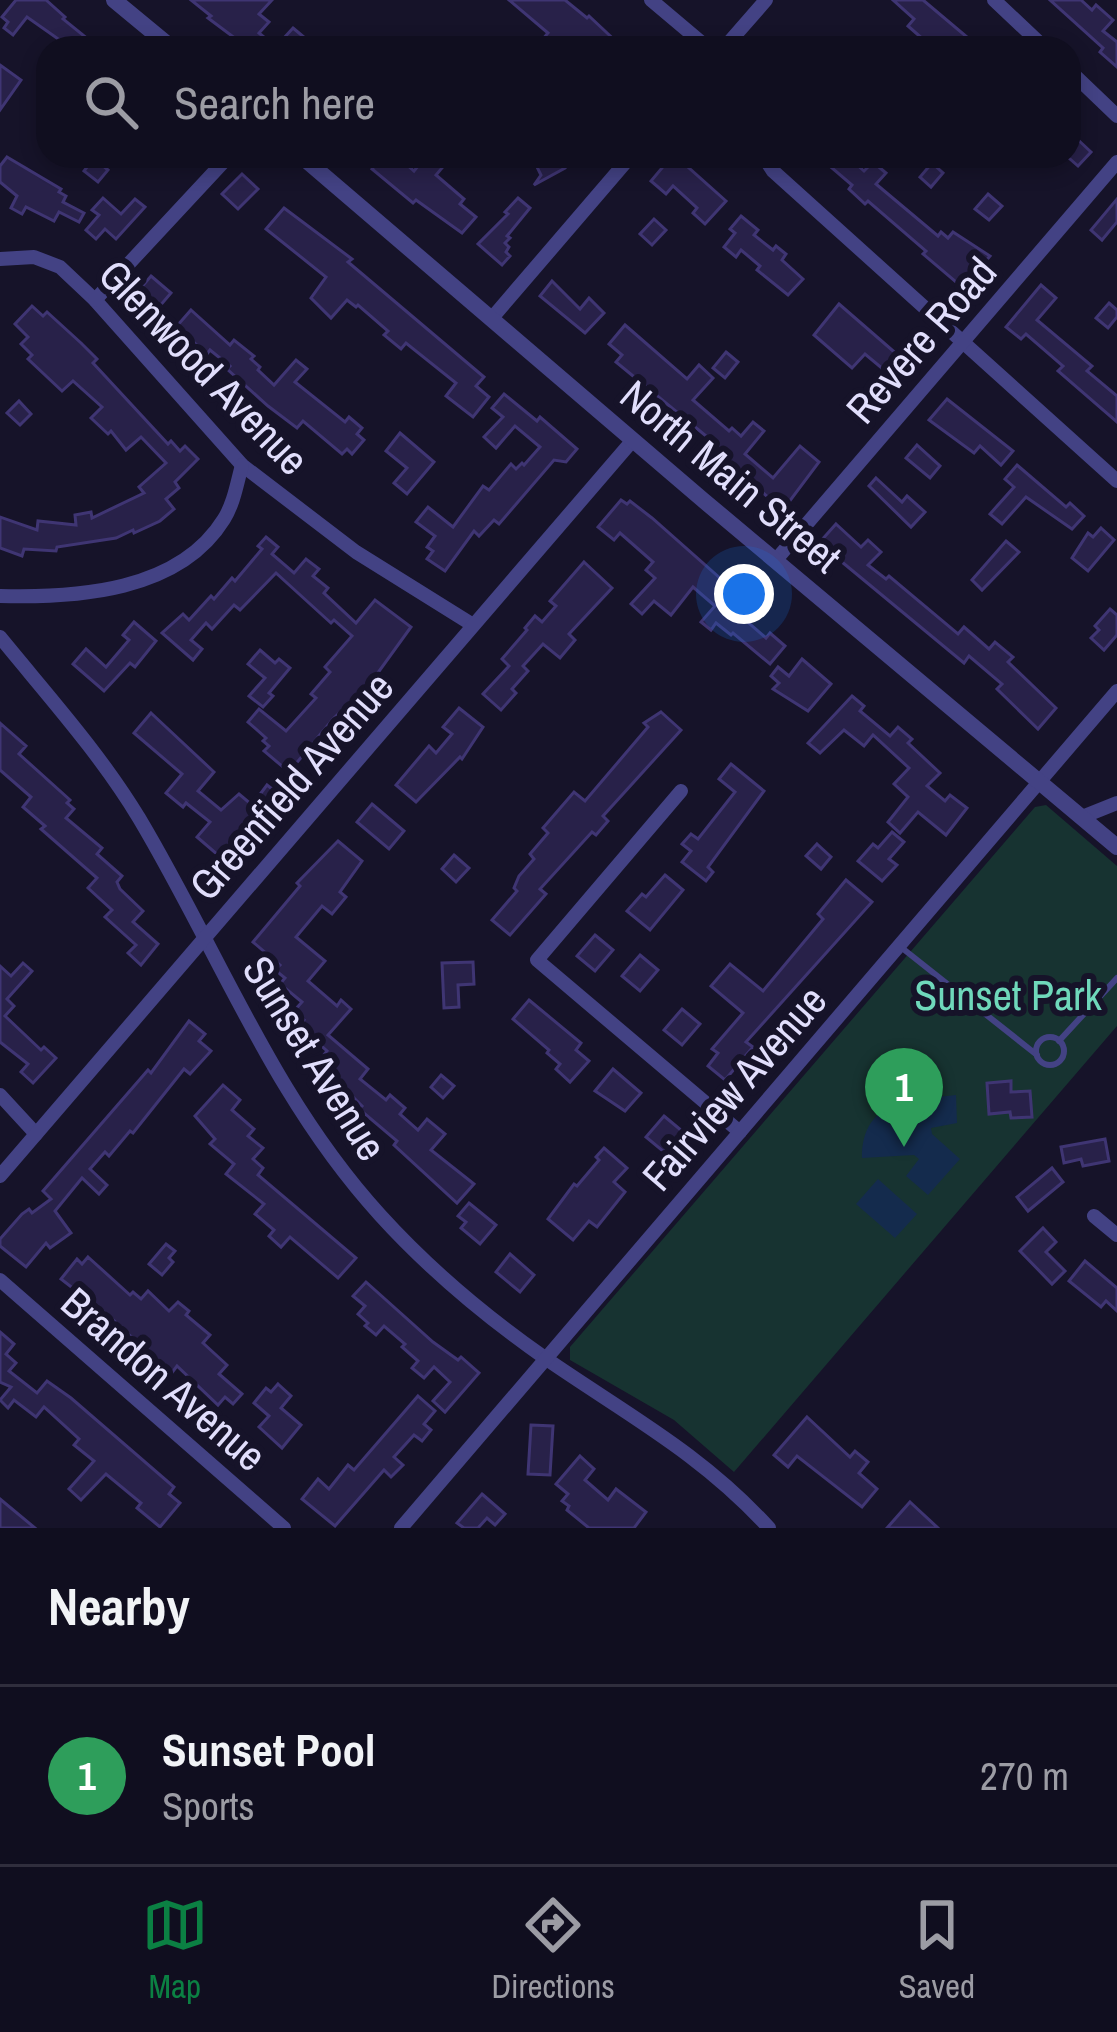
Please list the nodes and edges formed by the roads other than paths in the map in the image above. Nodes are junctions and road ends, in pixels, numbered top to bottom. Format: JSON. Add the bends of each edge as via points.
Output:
{"nodes":[{"id":1,"x":114,"y":0,"type":"edge"},
{"id":2,"x":651,"y":0,"type":"edge"},
{"id":3,"x":766,"y":0,"type":"edge"},
{"id":4,"x":994,"y":0,"type":"edge"},
{"id":5,"x":158,"y":36,"type":"edge"},
{"id":6,"x":694,"y":36,"type":"edge"},
{"id":7,"x":734,"y":36,"type":"edge"},
{"id":8,"x":1032,"y":36,"type":"edge"},
{"id":9,"x":1081,"y":82,"type":"edge"},
{"id":10,"x":1117,"y":116,"type":"edge"},
{"id":11,"x":1117,"y":162,"type":"edge"},
{"id":12,"x":218,"y":168,"type":"edge"},
{"id":13,"x":315,"y":168,"type":"edge"},
{"id":14,"x":622,"y":168,"type":"edge"},
{"id":15,"x":771,"y":168,"type":"edge"},
{"id":16,"x":0,"y":259,"type":"edge"},
{"id":17,"x":95,"y":300,"type":"junction"},
{"id":18,"x":492,"y":318,"type":"junction"},
{"id":19,"x":962,"y":342,"type":"junction"},
{"id":20,"x":633,"y":440,"type":"junction"},
{"id":21,"x":242,"y":465,"type":"junction"},
{"id":22,"x":1117,"y":481,"type":"edge"},
{"id":23,"x":775,"y":561,"type":"junction"},
{"id":24,"x":0,"y":596,"type":"edge"},
{"id":25,"x":473,"y":625,"type":"junction"},
{"id":26,"x":0,"y":637,"type":"edge"},
{"id":27,"x":1117,"y":691,"type":"edge"},
{"id":28,"x":1040,"y":782,"type":"junction"},
{"id":29,"x":681,"y":790,"type":"dead end"},
{"id":30,"x":1117,"y":802,"type":"edge"},
{"id":31,"x":1082,"y":817,"type":"junction"},
{"id":32,"x":1117,"y":847,"type":"edge"},
{"id":33,"x":204,"y":939,"type":"junction"},
{"id":34,"x":899,"y":946,"type":"junction"},
{"id":35,"x":1117,"y":978,"type":"edge"},
{"id":36,"x":1059,"y":1041,"type":"junction"},
{"id":37,"x":1037,"y":1054,"type":"junction"},
{"id":38,"x":0,"y":1095,"type":"edge"},
{"id":39,"x":740,"y":1132,"type":"junction"},
{"id":40,"x":36,"y":1134,"type":"junction"},
{"id":41,"x":0,"y":1176,"type":"edge"},
{"id":42,"x":1094,"y":1216,"type":"dead end"},
{"id":43,"x":1117,"y":1235,"type":"edge"},
{"id":44,"x":0,"y":1280,"type":"edge"},
{"id":45,"x":546,"y":1358,"type":"junction"},
{"id":46,"x":284,"y":1528,"type":"edge"},
{"id":47,"x":400,"y":1528,"type":"edge"},
{"id":48,"x":770,"y":1528,"type":"edge"}],
"edges":[{"from":1,"to":5,"type":"street"},
{"from":2,"to":6,"type":"street"},
{"from":3,"to":7,"type":"street"},
{"from":4,"to":8,"type":"street"},
{"from":9,"to":10,"type":"street"},
{"from":11,"to":19,"type":"street","name":"Revere Road"},
{"from":12,"to":17,"type":"street"},
{"from":13,"to":18,"type":"street","name":"North Main Street"},
{"from":14,"to":18,"type":"street"},
{"from":15,"to":19,"type":"street"},
{"from":16,"to":17,"type":"street","name":"Glenwood Avenue","via":[[34,257],[60,267]]},
{"from":17,"to":21,"type":"street","name":"Glenwood Avenue"},
{"from":18,"to":20,"type":"street","name":"North Main Street"},
{"from":19,"to":22,"type":"street"},
{"from":19,"to":23,"type":"street","name":"Revere Road"},
{"from":20,"to":23,"type":"street","name":"North Main Street"},
{"from":20,"to":25,"type":"street","name":"Greenfield Avenue"},
{"from":21,"to":24,"type":"street","via":[[223,520],[184,561],[75,595]]},
{"from":21,"to":25,"type":"street","name":"Glenwood Avenue","via":[[356,552]]},
{"from":23,"to":28,"type":"street","name":"North Main Street"},
{"from":25,"to":33,"type":"street","name":"Greenfield Avenue"},
{"from":26,"to":33,"type":"street","name":"Sunset Avenue","via":[[115,781]]},
{"from":27,"to":28,"type":"street","name":"Fairview Avenue"},
{"from":28,"to":31,"type":"street","name":"North Main Street"},
{"from":28,"to":34,"type":"street","name":"Fairview Avenue"},
{"from":29,"to":39,"type":"street","via":[[536,960]]},
{"from":30,"to":31,"type":"street"},
{"from":31,"to":32,"type":"street","name":"North Main Street"},
{"from":33,"to":40,"type":"street","name":"Greenfield Avenue"},
{"from":33,"to":45,"type":"street","name":"Sunset Avenue","via":[[273,1069],[334,1161],[425,1261]]},
{"from":34,"to":37,"type":"lane"},
{"from":34,"to":39,"type":"street","name":"Fairview Avenue"},
{"from":35,"to":36,"type":"lane"},
{"from":36,"to":37,"type":"lane","via":[[1042,1039]]},
{"from":36,"to":37,"type":"lane","via":[[1059,1061],[1046,1064]]},
{"from":38,"to":40,"type":"street"},
{"from":39,"to":45,"type":"street","name":"Fairview Avenue"},
{"from":40,"to":41,"type":"street","name":"Greenfield Avenue"},
{"from":42,"to":43,"type":"street"},
{"from":44,"to":46,"type":"street","name":"Brandon Avenue"},
{"from":45,"to":47,"type":"street","name":"Fairview Avenue"},
{"from":45,"to":48,"type":"street","name":"Sunset Avenue","via":[[704,1464]]}]}
